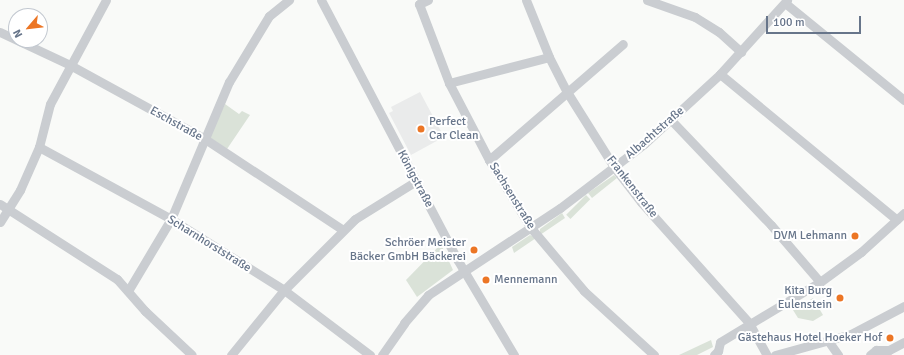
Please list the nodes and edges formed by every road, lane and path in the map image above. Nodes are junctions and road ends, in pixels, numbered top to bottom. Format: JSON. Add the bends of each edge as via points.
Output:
{"nodes":[{"id":1,"x":106,"y":0,"type":"edge"},
{"id":2,"x":289,"y":0,"type":"edge"},
{"id":3,"x":321,"y":0,"type":"edge"},
{"id":4,"x":428,"y":0,"type":"edge"},
{"id":5,"x":526,"y":0,"type":"edge"},
{"id":6,"x":647,"y":0,"type":"edge"},
{"id":7,"x":786,"y":1,"type":"edge"},
{"id":8,"x":0,"y":32,"type":"edge"},
{"id":9,"x":623,"y":44,"type":"dead end"},
{"id":10,"x":741,"y":52,"type":"junction"},
{"id":11,"x":549,"y":57,"type":"junction"},
{"id":12,"x":70,"y":65,"type":"junction"},
{"id":13,"x":720,"y":74,"type":"junction"},
{"id":14,"x":449,"y":83,"type":"junction"},
{"id":15,"x":567,"y":92,"type":"junction"},
{"id":16,"x":904,"y":100,"type":"edge"},
{"id":17,"x":671,"y":120,"type":"junction"},
{"id":18,"x":205,"y":140,"type":"junction"},
{"id":19,"x":39,"y":148,"type":"junction"},
{"id":20,"x":489,"y":160,"type":"junction"},
{"id":21,"x":614,"y":167,"type":"junction"},
{"id":22,"x":416,"y":181,"type":"junction"},
{"id":23,"x":0,"y":204,"type":"edge"},
{"id":24,"x":8,"y":209,"type":"junction"},
{"id":25,"x":904,"y":213,"type":"edge"},
{"id":26,"x":172,"y":219,"type":"junction"},
{"id":27,"x":897,"y":220,"type":"junction"},
{"id":28,"x":0,"y":222,"type":"edge"},
{"id":29,"x":531,"y":228,"type":"junction"},
{"id":30,"x":343,"y":230,"type":"junction"},
{"id":31,"x":465,"y":273,"type":"junction"},
{"id":32,"x":820,"y":282,"type":"junction"},
{"id":33,"x":284,"y":290,"type":"junction"},
{"id":34,"x":128,"y":291,"type":"junction"},
{"id":35,"x":904,"y":306,"type":"edge"},
{"id":36,"x":749,"y":323,"type":"junction"},
{"id":37,"x":829,"y":342,"type":"junction"},
{"id":38,"x":904,"y":342,"type":"edge"},
{"id":39,"x":363,"y":353,"type":"edge"},
{"id":40,"x":652,"y":353,"type":"edge"},
{"id":41,"x":832,"y":353,"type":"edge"},
{"id":42,"x":192,"y":355,"type":"edge"},
{"id":43,"x":231,"y":355,"type":"edge"},
{"id":44,"x":382,"y":355,"type":"edge"},
{"id":45,"x":514,"y":355,"type":"edge"},
{"id":46,"x":714,"y":355,"type":"edge"},
{"id":47,"x":768,"y":355,"type":"edge"},
{"id":48,"x":775,"y":355,"type":"edge"},
{"id":49,"x":870,"y":355,"type":"edge"}],
"edges":[{"from":1,"to":12,"type":"street"},
{"from":2,"to":18,"type":"street","via":[[269,16],[248,48],[229,82]]},
{"from":3,"to":22,"type":"street","name":"Königstraße"},
{"from":4,"to":14,"type":"street","name":"Sachsenstraße","via":[[419,4]]},
{"from":5,"to":11,"type":"street","name":"Frankenstraße"},
{"from":6,"to":10,"type":"street","via":[[695,17],[719,32]]},
{"from":7,"to":10,"type":"street","name":"Albachtstraße"},
{"from":7,"to":16,"type":"street"},
{"from":8,"to":12,"type":"street","name":"Eschstraße"},
{"from":9,"to":15,"type":"street"},
{"from":10,"to":13,"type":"street","name":"Albachtstraße"},
{"from":11,"to":14,"type":"street"},
{"from":11,"to":15,"type":"street","name":"Frankenstraße"},
{"from":12,"to":18,"type":"street","name":"Eschstraße"},
{"from":12,"to":19,"type":"street","via":[[50,104]]},
{"from":13,"to":17,"type":"street","name":"Albachtstraße"},
{"from":13,"to":27,"type":"street"},
{"from":14,"to":20,"type":"street","name":"Sachsenstraße"},
{"from":15,"to":20,"type":"street"},
{"from":15,"to":21,"type":"street","name":"Frankenstraße"},
{"from":17,"to":21,"type":"street","name":"Albachtstraße"},
{"from":17,"to":32,"type":"street","via":[[771,224]]},
{"from":18,"to":26,"type":"street"},
{"from":18,"to":30,"type":"street","name":"Eschstraße"},
{"from":19,"to":24,"type":"street"},
{"from":19,"to":26,"type":"street","name":"Scharnhorststraße"},
{"from":20,"to":29,"type":"street","name":"Sachsenstraße"},
{"from":21,"to":29,"type":"street","name":"Albachtstraße"},
{"from":21,"to":36,"type":"street","name":"Frankenstraße","via":[[641,202]]},
{"from":22,"to":30,"type":"street","via":[[374,206]]},
{"from":22,"to":31,"type":"street","name":"Königstraße"},
{"from":23,"to":24,"type":"street"},
{"from":24,"to":28,"type":"street"},
{"from":24,"to":34,"type":"street","via":[[89,258],[117,279]]},
{"from":25,"to":27,"type":"street"},
{"from":26,"to":33,"type":"street","name":"Scharnhorststraße"},
{"from":26,"to":34,"type":"street"},
{"from":27,"to":32,"type":"street","via":[[861,252]]},
{"from":29,"to":31,"type":"street","name":"Albachtstraße"},
{"from":29,"to":40,"type":"street","name":"Sachsenstraße","via":[[584,291]]},
{"from":30,"to":33,"type":"street"},
{"from":31,"to":44,"type":"street","name":"Albachtstraße","via":[[428,295],[404,323]]},
{"from":31,"to":45,"type":"street","name":"Königstraße"},
{"from":32,"to":36,"type":"street"},
{"from":33,"to":39,"type":"street","name":"Scharnhorststraße"},
{"from":33,"to":43,"type":"street"},
{"from":34,"to":42,"type":"street","via":[[160,327]]},
{"from":35,"to":37,"type":"street","via":[[851,334]]},
{"from":36,"to":46,"type":"street","via":[[720,342]]},
{"from":36,"to":47,"type":"street","name":"Frankenstraße"},
{"from":37,"to":41,"type":"street"},
{"from":37,"to":48,"type":"street"},
{"from":38,"to":49,"type":"street","via":[[889,350],[876,350]]}]}
